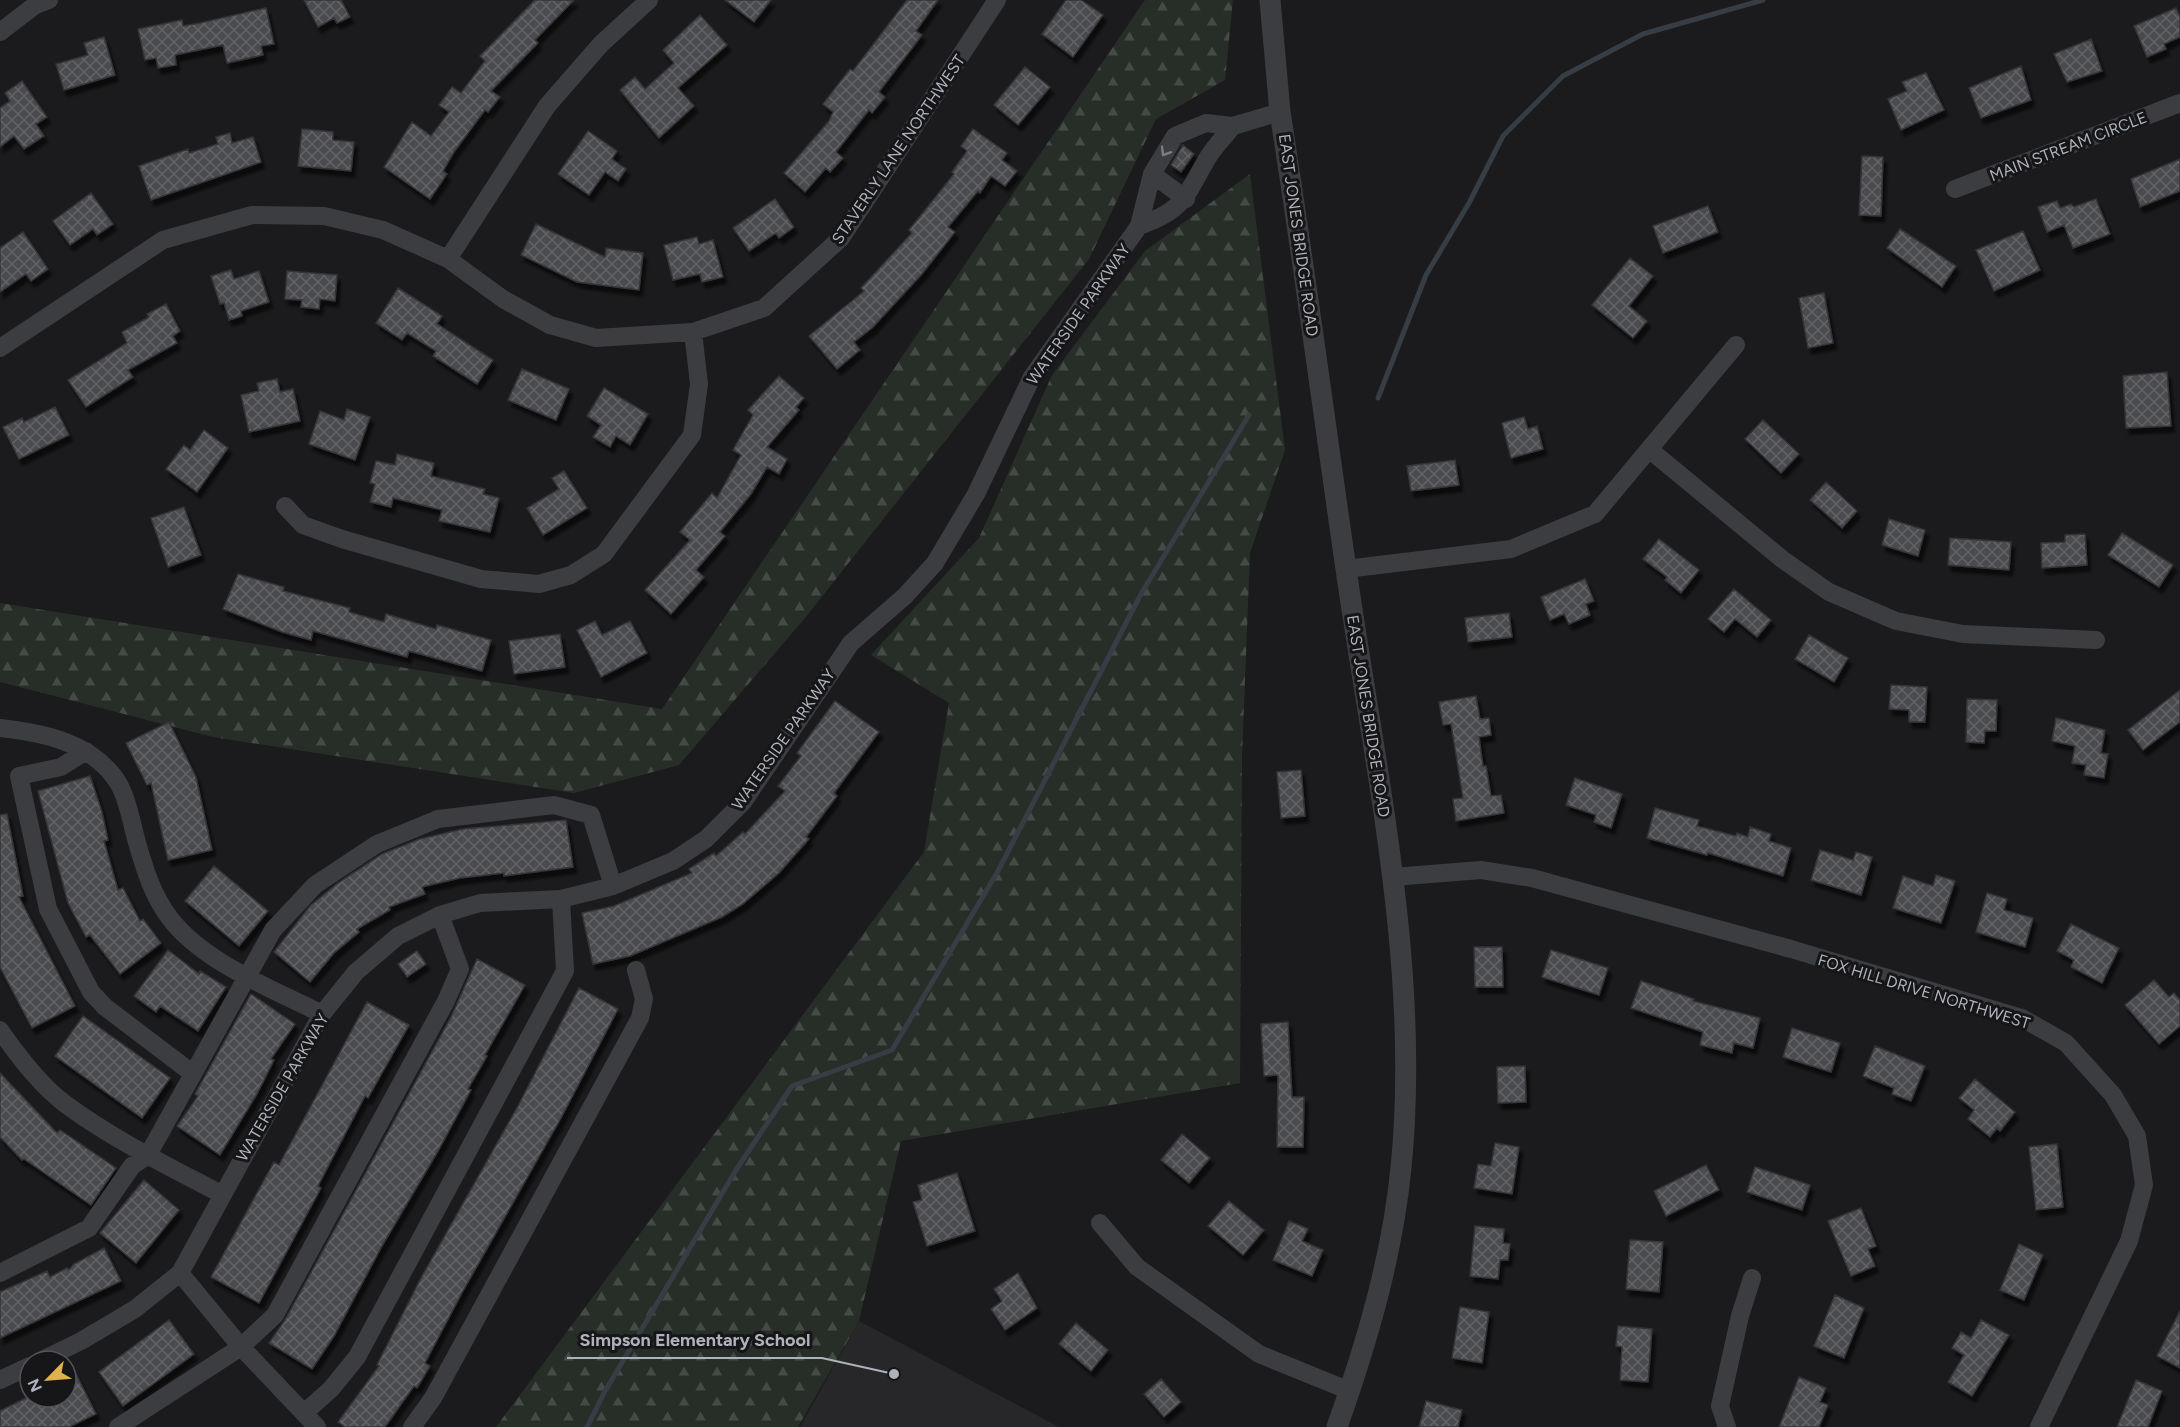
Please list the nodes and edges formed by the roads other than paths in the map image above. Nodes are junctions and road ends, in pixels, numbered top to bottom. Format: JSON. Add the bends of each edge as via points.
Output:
{"nodes":[{"id":1,"x":49,"y":0,"type":"edge"},
{"id":2,"x":649,"y":0,"type":"edge"},
{"id":3,"x":997,"y":0,"type":"edge"},
{"id":4,"x":1270,"y":0,"type":"edge"},
{"id":5,"x":0,"y":32,"type":"edge"},
{"id":6,"x":2180,"y":102,"type":"edge"},
{"id":7,"x":1280,"y":112,"type":"junction"},
{"id":8,"x":1233,"y":126,"type":"junction"},
{"id":9,"x":1152,"y":174,"type":"junction"},
{"id":10,"x":1955,"y":189,"type":"dead end"},
{"id":11,"x":1186,"y":199,"type":"junction"},
{"id":12,"x":1139,"y":226,"type":"junction"},
{"id":13,"x":448,"y":259,"type":"junction"},
{"id":14,"x":693,"y":332,"type":"junction"},
{"id":15,"x":1736,"y":345,"type":"dead end"},
{"id":16,"x":0,"y":348,"type":"edge"},
{"id":17,"x":1650,"y":450,"type":"junction"},
{"id":18,"x":285,"y":506,"type":"dead end"},
{"id":19,"x":1346,"y":569,"type":"junction"},
{"id":20,"x":2096,"y":640,"type":"dead end"},
{"id":21,"x":0,"y":728,"type":"edge"},
{"id":22,"x":86,"y":751,"type":"junction"},
{"id":23,"x":1393,"y":877,"type":"junction"},
{"id":24,"x":613,"y":886,"type":"junction"},
{"id":25,"x":561,"y":899,"type":"junction"},
{"id":26,"x":440,"y":915,"type":"junction"},
{"id":27,"x":636,"y":970,"type":"dead end"},
{"id":28,"x":246,"y":975,"type":"junction"},
{"id":29,"x":322,"y":1014,"type":"junction"},
{"id":30,"x":0,"y":1030,"type":"edge"},
{"id":31,"x":192,"y":1073,"type":"junction"},
{"id":32,"x":148,"y":1155,"type":"junction"},
{"id":33,"x":221,"y":1194,"type":"junction"},
{"id":34,"x":1100,"y":1223,"type":"dead end"},
{"id":35,"x":0,"y":1273,"type":"edge"},
{"id":36,"x":180,"y":1273,"type":"junction"},
{"id":37,"x":1752,"y":1278,"type":"dead end"},
{"id":38,"x":241,"y":1347,"type":"junction"},
{"id":39,"x":65,"y":1349,"type":"edge"},
{"id":40,"x":18,"y":1372,"type":"edge"},
{"id":41,"x":0,"y":1380,"type":"edge"},
{"id":42,"x":1350,"y":1390,"type":"junction"},
{"id":43,"x":304,"y":1413,"type":"junction"},
{"id":44,"x":118,"y":1427,"type":"edge"},
{"id":45,"x":317,"y":1427,"type":"edge"},
{"id":46,"x":412,"y":1427,"type":"edge"},
{"id":47,"x":1337,"y":1427,"type":"edge"},
{"id":48,"x":1727,"y":1427,"type":"edge"},
{"id":49,"x":2039,"y":1427,"type":"edge"}],
"edges":[{"from":1,"to":5,"type":"street","via":[[34,6]]},
{"from":2,"to":13,"type":"street","via":[[601,44],[546,106]]},
{"from":3,"to":14,"type":"street","name":"STAVERLY LANE NORTHWEST","via":[[841,238],[764,308]]},
{"from":4,"to":7,"type":"street","name":"EAST JONES BRIDGE ROAD"},
{"from":6,"to":10,"type":"street","name":"MAIN STREAM CIRCLE"},
{"from":7,"to":8,"type":"street","name":"WATERSIDE PARKWAY"},
{"from":7,"to":19,"type":"street","name":"EAST JONES BRIDGE ROAD"},
{"from":8,"to":9,"type":"street","name":"WATERSIDE PARKWAY","one_way":true,"via":[[1206,123],[1175,136]]},
{"from":8,"to":11,"type":"street","name":"WATERSIDE PARKWAY","via":[[1208,157]]},
{"from":9,"to":11,"type":"street"},
{"from":9,"to":12,"type":"street","name":"WATERSIDE PARKWAY"},
{"from":11,"to":12,"type":"street","name":"WATERSIDE PARKWAY","via":[[1163,217]]},
{"from":12,"to":24,"type":"street","name":"WATERSIDE PARKWAY","via":[[1032,377],[976,494],[935,563],[906,596],[851,643],[743,802],[706,839],[674,861]]},
{"from":13,"to":14,"type":"street","name":"STAVERLY LANE NORTHWEST","via":[[503,299],[550,325],[596,338]]},
{"from":13,"to":16,"type":"street","name":"STAVERLY LANE NORTHWEST","via":[[383,230],[324,216],[252,215],[163,240]]},
{"from":14,"to":18,"type":"street","via":[[699,384],[692,435],[604,554],[571,575],[539,584],[481,579],[303,525]]},
{"from":15,"to":17,"type":"street"},
{"from":17,"to":19,"type":"street","via":[[1595,514],[1511,549]]},
{"from":17,"to":20,"type":"street","via":[[1782,559],[1829,592],[1896,621],[1963,634]]},
{"from":19,"to":23,"type":"street","name":"EAST JONES BRIDGE ROAD"},
{"from":21,"to":22,"type":"street","via":[[33,732]]},
{"from":22,"to":28,"type":"street","via":[[118,782],[147,879],[169,917],[196,945]]},
{"from":22,"to":31,"type":"street","via":[[61,767],[19,776],[48,909],[91,992]]},
{"from":23,"to":42,"type":"street","name":"EAST JONES BRIDGE ROAD","via":[[1406,1061],[1401,1167],[1375,1312]]},
{"from":23,"to":49,"type":"street","name":"FOX HILL DRIVE NORTHWEST","via":[[1481,870],[1532,878],[2022,1018],[2067,1043],[2113,1095],[2137,1136],[2144,1185],[2129,1241]]},
{"from":24,"to":25,"type":"street","name":"WATERSIDE PARKWAY"},
{"from":24,"to":28,"type":"street","via":[[591,816],[554,805],[438,819],[377,844],[315,885],[273,930]]},
{"from":25,"to":26,"type":"street","name":"WATERSIDE PARKWAY","via":[[480,903]]},
{"from":25,"to":43,"type":"street","via":[[565,971],[357,1357],[331,1389]]},
{"from":26,"to":29,"type":"street","name":"WATERSIDE PARKWAY","via":[[398,936],[356,972]]},
{"from":26,"to":38,"type":"street","via":[[460,969],[446,1001],[275,1315]]},
{"from":27,"to":46,"type":"street","via":[[644,999],[640,1018],[433,1398]]},
{"from":28,"to":29,"type":"street"},
{"from":28,"to":31,"type":"street"},
{"from":29,"to":33,"type":"street","name":"WATERSIDE PARKWAY"},
{"from":30,"to":32,"type":"street","via":[[20,1059],[63,1102]]},
{"from":31,"to":32,"type":"street"},
{"from":32,"to":33,"type":"street"},
{"from":32,"to":35,"type":"street","via":[[132,1166],[89,1228]]},
{"from":33,"to":36,"type":"street","name":"WATERSIDE PARKWAY"},
{"from":34,"to":42,"type":"street","via":[[1137,1267],[1258,1354]]},
{"from":36,"to":38,"type":"street"},
{"from":36,"to":39,"type":"street","name":"WATERSIDE PARKWAY","via":[[135,1309]]},
{"from":37,"to":48,"type":"street","via":[[1720,1406]]},
{"from":38,"to":43,"type":"street"},
{"from":38,"to":44,"type":"street"},
{"from":40,"to":41,"type":"street"},
{"from":42,"to":47,"type":"street","name":"EAST JONES BRIDGE ROAD"},
{"from":43,"to":45,"type":"street"}]}
